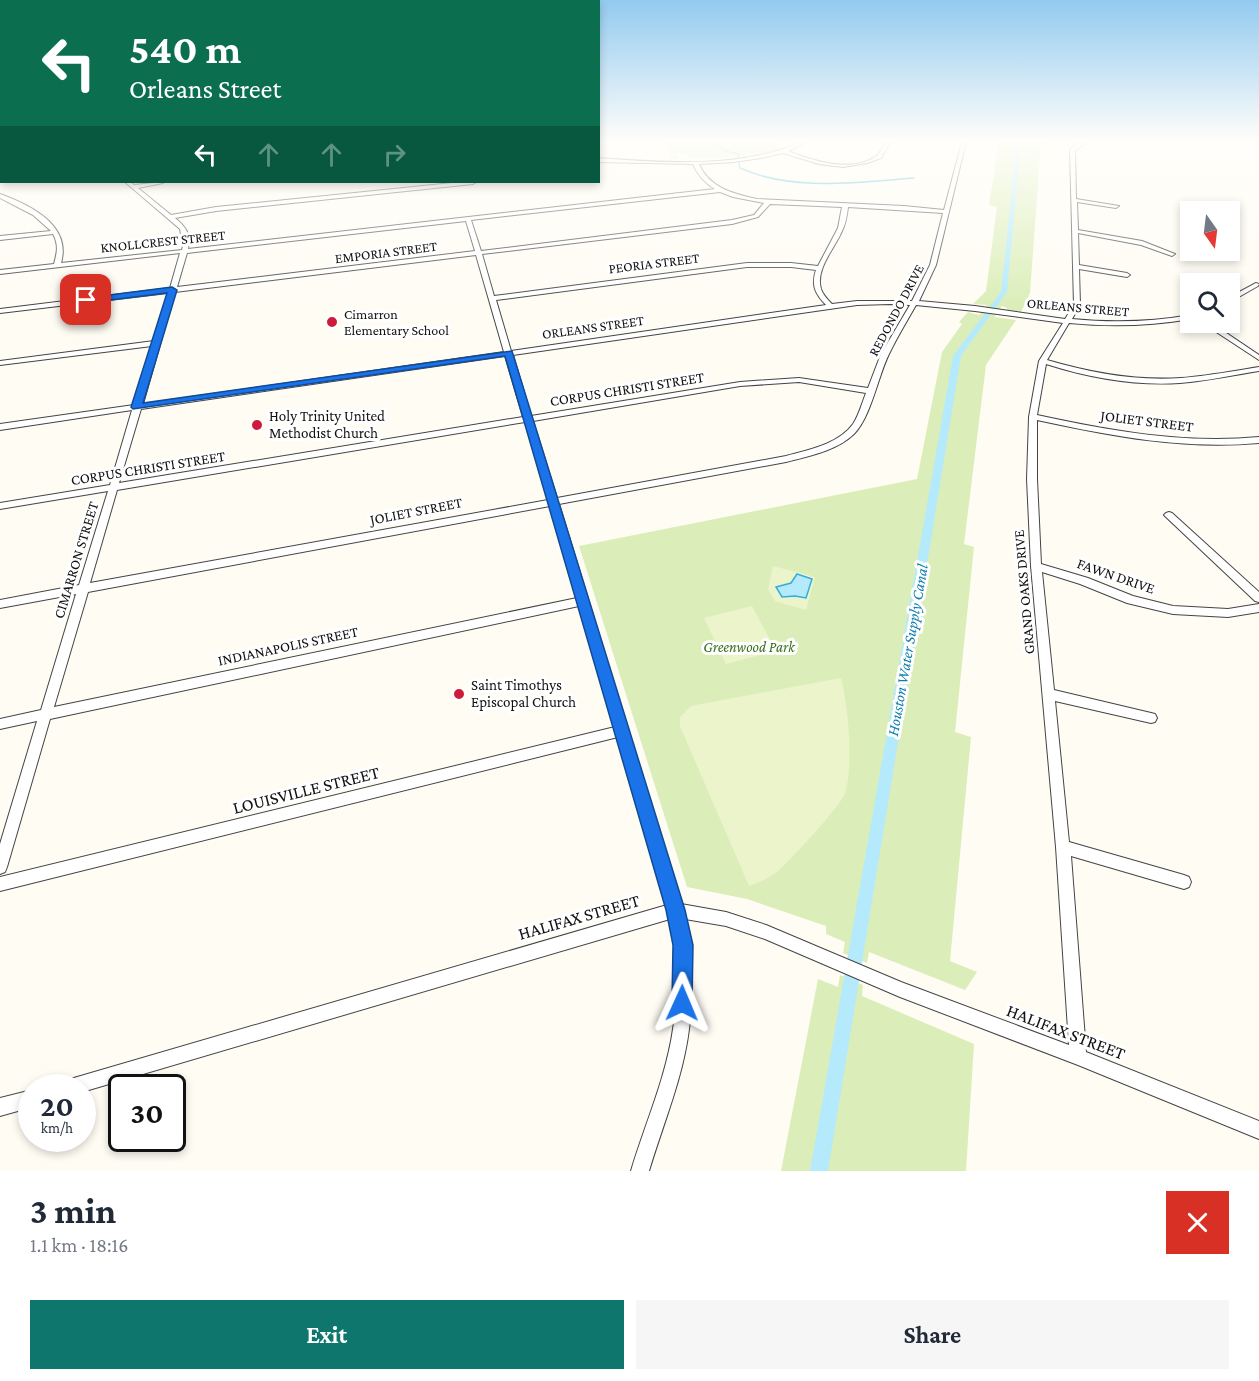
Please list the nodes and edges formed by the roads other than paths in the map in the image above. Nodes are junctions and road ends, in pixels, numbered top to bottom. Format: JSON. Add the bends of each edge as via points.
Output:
{"nodes":[{"id":1,"x":1,"y":197,"type":"edge"},
{"id":2,"x":146,"y":197,"type":"edge"},
{"id":3,"x":328,"y":197,"type":"edge"},
{"id":4,"x":664,"y":197,"type":"edge"},
{"id":5,"x":741,"y":197,"type":"edge"},
{"id":6,"x":950,"y":197,"type":"edge"},
{"id":7,"x":1074,"y":197,"type":"edge"},
{"id":8,"x":1074,"y":200,"type":"junction"},
{"id":9,"x":768,"y":202,"type":"junction"},
{"id":10,"x":845,"y":205,"type":"junction"},
{"id":11,"x":1116,"y":206,"type":"dead end"},
{"id":12,"x":946,"y":212,"type":"junction"},
{"id":13,"x":172,"y":217,"type":"junction"},
{"id":14,"x":468,"y":219,"type":"junction"},
{"id":15,"x":1074,"y":231,"type":"junction"},
{"id":16,"x":54,"y":232,"type":"junction"},
{"id":17,"x":0,"y":238,"type":"edge"},
{"id":18,"x":184,"y":251,"type":"junction"},
{"id":19,"x":479,"y":253,"type":"junction"},
{"id":20,"x":1173,"y":254,"type":"dead end"},
{"id":21,"x":57,"y":265,"type":"junction"},
{"id":22,"x":1077,"y":267,"type":"junction"},
{"id":23,"x":820,"y":268,"type":"junction"},
{"id":24,"x":0,"y":272,"type":"edge"},
{"id":25,"x":1127,"y":275,"type":"dead end"},
{"id":26,"x":1256,"y":285,"type":"dead end"},
{"id":27,"x":172,"y":290,"type":"junction"},
{"id":28,"x":1240,"y":294,"type":"edge"},
{"id":29,"x":492,"y":298,"type":"junction"},
{"id":30,"x":914,"y":303,"type":"junction"},
{"id":31,"x":830,"y":306,"type":"junction"},
{"id":32,"x":0,"y":311,"type":"edge"},
{"id":33,"x":1180,"y":320,"type":"edge"},
{"id":34,"x":1067,"y":323,"type":"junction"},
{"id":35,"x":1221,"y":333,"type":"edge"},
{"id":36,"x":156,"y":343,"type":"junction"},
{"id":37,"x":509,"y":353,"type":"junction"},
{"id":38,"x":1259,"y":358,"type":"edge"},
{"id":39,"x":1043,"y":361,"type":"junction"},
{"id":40,"x":0,"y":363,"type":"edge"},
{"id":41,"x":1259,"y":369,"type":"edge"},
{"id":42,"x":869,"y":391,"type":"junction"},
{"id":43,"x":137,"y":407,"type":"junction"},
{"id":44,"x":1034,"y":417,"type":"junction"},
{"id":45,"x":528,"y":419,"type":"junction"},
{"id":46,"x":0,"y":427,"type":"edge"},
{"id":47,"x":1259,"y":440,"type":"edge"},
{"id":48,"x":835,"y":443,"type":"joint"},
{"id":49,"x":113,"y":487,"type":"junction"},
{"id":50,"x":553,"y":501,"type":"junction"},
{"id":51,"x":0,"y":506,"type":"edge"},
{"id":52,"x":1169,"y":514,"type":"dead end"},
{"id":53,"x":1035,"y":566,"type":"junction"},
{"id":54,"x":83,"y":589,"type":"junction"},
{"id":55,"x":1259,"y":598,"type":"edge"},
{"id":56,"x":582,"y":601,"type":"junction"},
{"id":57,"x":0,"y":604,"type":"edge"},
{"id":58,"x":1259,"y":608,"type":"edge"},
{"id":59,"x":1048,"y":694,"type":"junction"},
{"id":60,"x":46,"y":714,"type":"junction"},
{"id":61,"x":1150,"y":717,"type":"dead end"},
{"id":62,"x":0,"y":724,"type":"edge"},
{"id":63,"x":621,"y":731,"type":"junction"},
{"id":64,"x":1063,"y":847,"type":"junction"},
{"id":65,"x":0,"y":867,"type":"edge"},
{"id":66,"x":1184,"y":882,"type":"dead end"},
{"id":67,"x":0,"y":884,"type":"edge"},
{"id":68,"x":676,"y":910,"type":"junction"},
{"id":69,"x":1078,"y":1057,"type":"junction"},
{"id":70,"x":96,"y":1080,"type":"edge"},
{"id":71,"x":18,"y":1102,"type":"edge"},
{"id":72,"x":0,"y":1107,"type":"edge"},
{"id":73,"x":1259,"y":1130,"type":"edge"},
{"id":74,"x":640,"y":1171,"type":"edge"}],
"edges":[{"from":1,"to":16,"type":"street","via":[[32,210]]},
{"from":2,"to":13,"type":"street","name":"CIMARRON STREET"},
{"from":3,"to":13,"type":"street","via":[[216,208]]},
{"from":4,"to":14,"type":"street","name":"KNOLLCREST STREET"},
{"from":5,"to":9,"type":"street"},
{"from":6,"to":12,"type":"street","name":"REDONDO DRIVE"},
{"from":7,"to":8,"type":"street","name":"GRAND OAKS DRIVE"},
{"from":8,"to":11,"type":"street"},
{"from":8,"to":15,"type":"street","name":"GRAND OAKS DRIVE"},
{"from":9,"to":10,"type":"street"},
{"from":9,"to":19,"type":"street","name":"EMPORIA STREET","via":[[756,216],[732,222]]},
{"from":10,"to":12,"type":"street"},
{"from":10,"to":23,"type":"street","via":[[845,223]]},
{"from":12,"to":30,"type":"street","name":"REDONDO DRIVE","via":[[933,265]]},
{"from":13,"to":18,"type":"street","name":"CIMARRON STREET","via":[[186,236]]},
{"from":14,"to":18,"type":"street","name":"KNOLLCREST STREET"},
{"from":14,"to":19,"type":"street"},
{"from":15,"to":20,"type":"street","via":[[1142,243]]},
{"from":15,"to":22,"type":"street","name":"GRAND OAKS DRIVE"},
{"from":16,"to":17,"type":"street"},
{"from":16,"to":21,"type":"street","via":[[62,247]]},
{"from":18,"to":21,"type":"street","name":"KNOLLCREST STREET"},
{"from":18,"to":27,"type":"street","name":"CIMARRON STREET"},
{"from":19,"to":27,"type":"street","name":"EMPORIA STREET"},
{"from":19,"to":29,"type":"street"},
{"from":21,"to":24,"type":"street","name":"KNOLLCREST STREET"},
{"from":22,"to":25,"type":"street"},
{"from":22,"to":34,"type":"street","name":"GRAND OAKS DRIVE","via":[[1077,305]]},
{"from":23,"to":29,"type":"street","name":"PEORIA STREET","via":[[747,265]]},
{"from":23,"to":31,"type":"street","via":[[816,284]]},
{"from":26,"to":28,"type":"street"},
{"from":27,"to":32,"type":"street","name":"EMPORIA STREET"},
{"from":27,"to":36,"type":"street","name":"CIMARRON STREET"},
{"from":29,"to":37,"type":"street"},
{"from":30,"to":31,"type":"street","name":"ORLEANS STREET"},
{"from":30,"to":34,"type":"street","name":"ORLEANS STREET"},
{"from":30,"to":42,"type":"street","name":"REDONDO DRIVE"},
{"from":31,"to":37,"type":"street","name":"ORLEANS STREET"},
{"from":33,"to":34,"type":"street","name":"ORLEANS STREET","via":[[1125,326]]},
{"from":34,"to":39,"type":"street","name":"GRAND OAKS DRIVE"},
{"from":35,"to":38,"type":"street"},
{"from":36,"to":40,"type":"street"},
{"from":36,"to":43,"type":"street","name":"CIMARRON STREET"},
{"from":37,"to":43,"type":"street","name":"ORLEANS STREET"},
{"from":37,"to":45,"type":"street"},
{"from":39,"to":41,"type":"street","via":[[1127,380],[1167,381]]},
{"from":39,"to":44,"type":"street","name":"GRAND OAKS DRIVE"},
{"from":42,"to":45,"type":"street","name":"CORPUS CHRISTI STREET","via":[[810,381],[768,381]]},
{"from":42,"to":48,"type":"street","name":"REDONDO DRIVE","via":[[852,431]]},
{"from":43,"to":46,"type":"street","name":"ORLEANS STREET"},
{"from":43,"to":49,"type":"street","name":"CIMARRON STREET"},
{"from":44,"to":47,"type":"street","name":"JOLIET STREET","via":[[1167,440]]},
{"from":44,"to":53,"type":"street","name":"GRAND OAKS DRIVE"},
{"from":45,"to":49,"type":"street","name":"CORPUS CHRISTI STREET"},
{"from":45,"to":50,"type":"street"},
{"from":48,"to":50,"type":"street","name":"JOLIET STREET","via":[[786,459]]},
{"from":49,"to":51,"type":"street","name":"CORPUS CHRISTI STREET"},
{"from":49,"to":54,"type":"street","name":"CIMARRON STREET"},
{"from":50,"to":54,"type":"street","name":"JOLIET STREET"},
{"from":50,"to":56,"type":"street"},
{"from":52,"to":55,"type":"street"},
{"from":53,"to":58,"type":"street","name":"FAWN DRIVE","via":[[1131,600],[1173,610],[1228,613]]},
{"from":53,"to":59,"type":"street","name":"GRAND OAKS DRIVE"},
{"from":54,"to":57,"type":"street","name":"JOLIET STREET"},
{"from":54,"to":60,"type":"street","name":"CIMARRON STREET"},
{"from":56,"to":60,"type":"street","name":"INDIANAPOLIS STREET"},
{"from":56,"to":63,"type":"street"},
{"from":59,"to":61,"type":"street"},
{"from":59,"to":64,"type":"street","name":"GRAND OAKS DRIVE"},
{"from":60,"to":62,"type":"street","name":"INDIANAPOLIS STREET"},
{"from":60,"to":65,"type":"street","name":"CIMARRON STREET"},
{"from":63,"to":67,"type":"street","name":"LOUISVILLE STREET"},
{"from":63,"to":68,"type":"street"},
{"from":64,"to":66,"type":"street"},
{"from":64,"to":69,"type":"street","name":"GRAND OAKS DRIVE"},
{"from":68,"to":69,"type":"street","name":"HALIFAX STREET","via":[[726,919],[766,932]]},
{"from":68,"to":70,"type":"street","name":"HALIFAX STREET"},
{"from":68,"to":74,"type":"street","via":[[683,945],[678,1046]]},
{"from":69,"to":73,"type":"street","name":"HALIFAX STREET"},
{"from":71,"to":72,"type":"street"}]}
